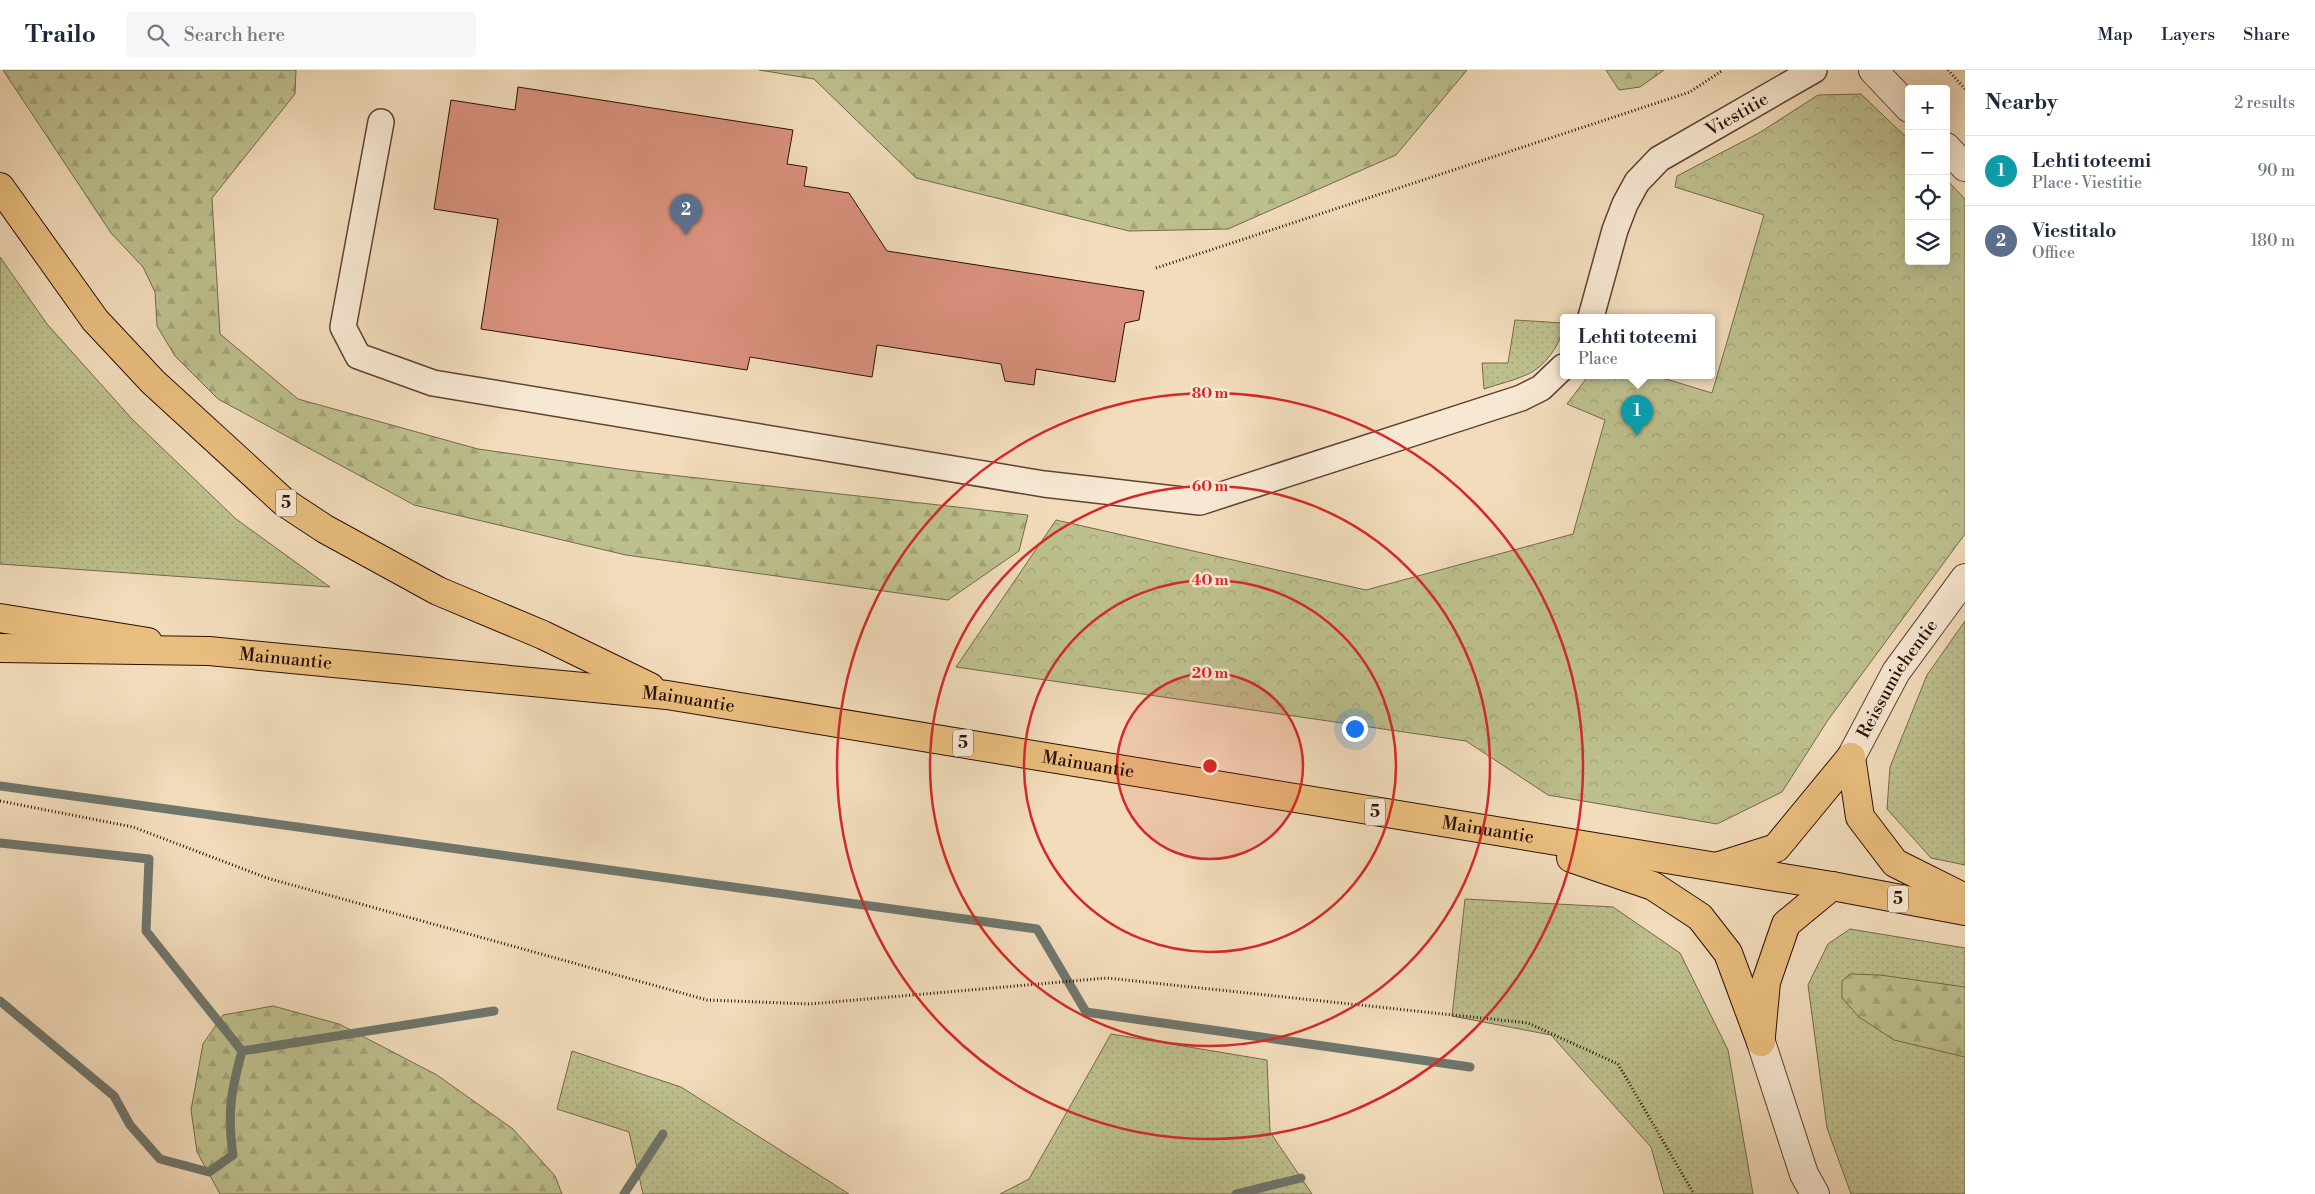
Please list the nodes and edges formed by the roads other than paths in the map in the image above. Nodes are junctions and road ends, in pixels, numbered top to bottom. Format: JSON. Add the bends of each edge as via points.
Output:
{"nodes":[{"id":1,"x":1814,"y":70,"type":"edge"},
{"id":2,"x":1873,"y":70,"type":"edge"},
{"id":3,"x":1905,"y":104,"type":"edge"},
{"id":4,"x":382,"y":122,"type":"dead end"},
{"id":5,"x":1950,"y":151,"type":"edge"},
{"id":6,"x":1965,"y":167,"type":"edge"},
{"id":7,"x":0,"y":187,"type":"edge"},
{"id":8,"x":1592,"y":314,"type":"edge"},
{"id":9,"x":1560,"y":370,"type":"edge"},
{"id":10,"x":1965,"y":578,"type":"edge"},
{"id":11,"x":0,"y":618,"type":"edge"},
{"id":12,"x":0,"y":648,"type":"edge"},
{"id":13,"x":209,"y":651,"type":"junction"},
{"id":14,"x":667,"y":695,"type":"junction"},
{"id":15,"x":1851,"y":757,"type":"junction"},
{"id":16,"x":1491,"y":832,"type":"junction"},
{"id":17,"x":1711,"y":868,"type":"junction"},
{"id":18,"x":1832,"y":886,"type":"junction"},
{"id":19,"x":1965,"y":898,"type":"edge"},
{"id":20,"x":1965,"y":911,"type":"edge"},
{"id":21,"x":1761,"y":1042,"type":"junction"},
{"id":22,"x":1807,"y":1187,"type":"edge"}],
"edges":[{"from":1,"to":8,"type":"street","name":"Viestitie","via":[[1659,159],[1637,182],[1615,230]]},
{"from":2,"to":3,"type":"street"},
{"from":4,"to":9,"type":"street","via":[[343,327],[358,356],[433,383],[1044,484],[1200,502],[1521,398],[1541,388]]},
{"from":5,"to":6,"type":"street"},
{"from":7,"to":14,"type":"main road","number":"5","via":[[95,320],[152,382],[284,502],[325,529],[438,592],[543,635]]},
{"from":10,"to":15,"type":"street","name":"Reissumiehentie","via":[[1896,672]]},
{"from":11,"to":13,"type":"main road","name":"Mainuantie"},
{"from":12,"to":13,"type":"main road","name":"Mainuantie","number":"5"},
{"from":13,"to":14,"type":"main road","name":"Mainuantie","number":"5"},
{"from":14,"to":16,"type":"main road","name":"Mainuantie","number":"5"},
{"from":15,"to":17,"type":"main road","via":[[1776,848]]},
{"from":15,"to":19,"type":"main road","via":[[1860,817],[1894,863]]},
{"from":16,"to":17,"type":"main road","name":"Mainuantie","number":"5"},
{"from":16,"to":21,"type":"main road","via":[[1653,886],[1700,917],[1728,953]]},
{"from":17,"to":18,"type":"main road","name":"Mainuantie","number":"5"},
{"from":18,"to":20,"type":"main road","name":"Mainuantie","number":"5"},
{"from":18,"to":21,"type":"main road","via":[[1786,924],[1766,982]]},
{"from":21,"to":22,"type":"street"}]}
